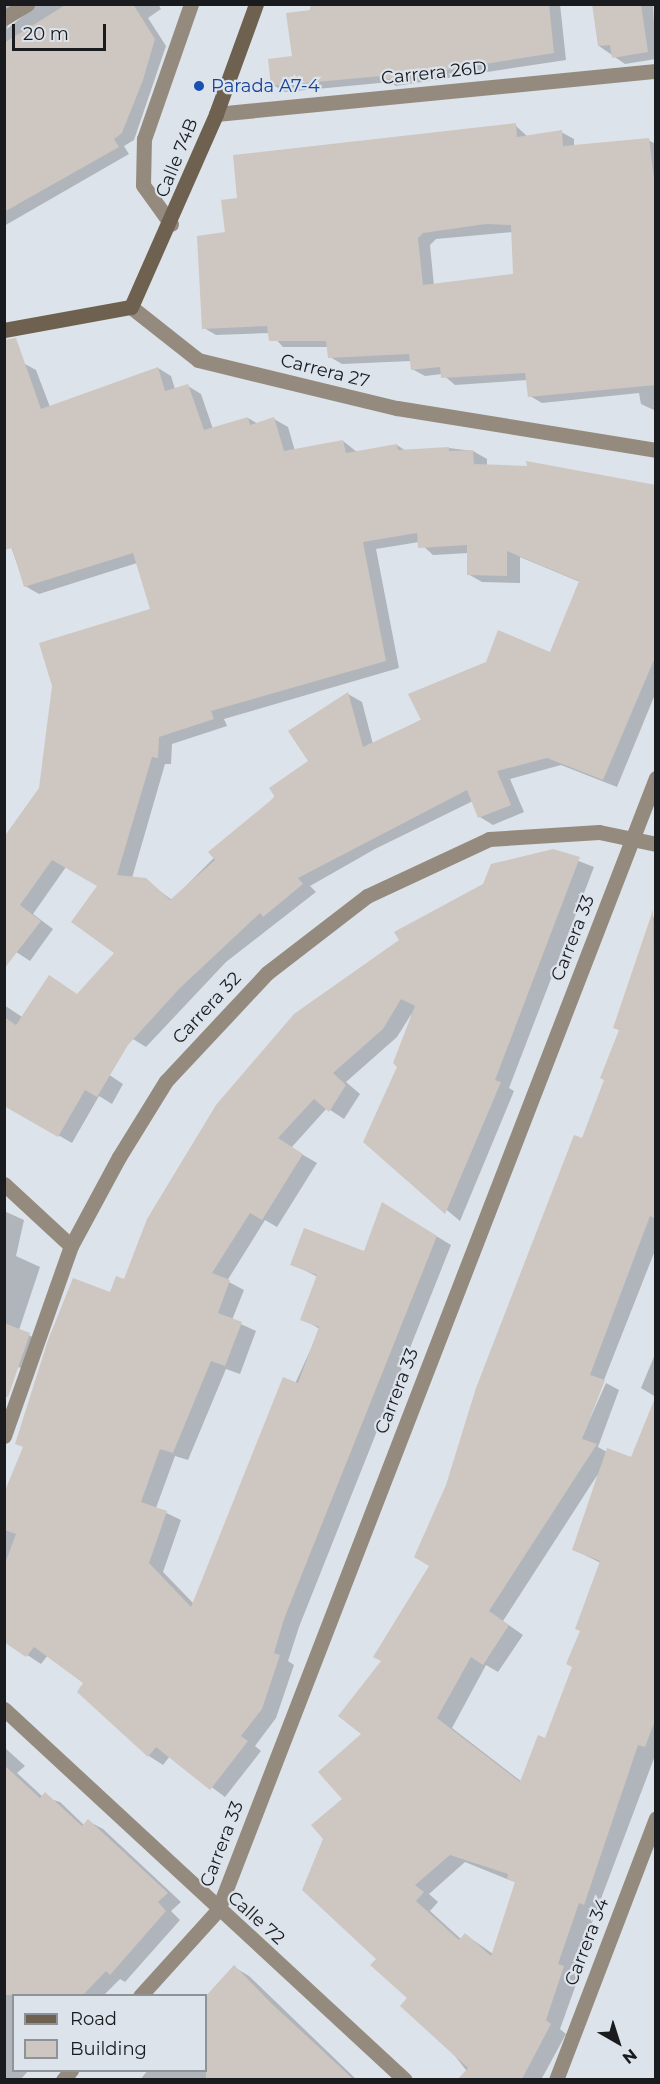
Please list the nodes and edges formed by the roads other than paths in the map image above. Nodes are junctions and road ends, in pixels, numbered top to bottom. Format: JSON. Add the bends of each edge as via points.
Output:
{"nodes":[{"id":1,"x":27,"y":4,"type":"edge"},
{"id":2,"x":191,"y":4,"type":"edge"},
{"id":3,"x":256,"y":4,"type":"edge"},
{"id":4,"x":4,"y":18,"type":"edge"},
{"id":5,"x":656,"y":71,"type":"edge"},
{"id":6,"x":216,"y":114,"type":"junction"},
{"id":7,"x":171,"y":224,"type":"junction"},
{"id":8,"x":131,"y":307,"type":"junction"},
{"id":9,"x":4,"y":330,"type":"edge"},
{"id":10,"x":656,"y":450,"type":"edge"},
{"id":11,"x":656,"y":778,"type":"edge"},
{"id":12,"x":633,"y":835,"type":"junction"},
{"id":13,"x":656,"y":844,"type":"edge"},
{"id":14,"x":4,"y":1184,"type":"edge"},
{"id":15,"x":71,"y":1246,"type":"junction"},
{"id":16,"x":4,"y":1436,"type":"edge"},
{"id":17,"x":4,"y":1708,"type":"edge"},
{"id":18,"x":656,"y":1818,"type":"edge"},
{"id":19,"x":218,"y":1910,"type":"junction"},
{"id":20,"x":141,"y":1994,"type":"edge"},
{"id":21,"x":405,"y":2079,"type":"edge"},
{"id":22,"x":556,"y":2079,"type":"edge"}],
"edges":[{"from":1,"to":4,"type":"street"},
{"from":2,"to":7,"type":"street","name":"Calle 74B","via":[[144,140],[143,185]]},
{"from":3,"to":6,"type":"street","name":"Calle 74B"},
{"from":5,"to":6,"type":"street","name":"Carrera 26D"},
{"from":6,"to":7,"type":"street","name":"Calle 74B"},
{"from":7,"to":8,"type":"street","name":"Calle 74B"},
{"from":8,"to":9,"type":"street"},
{"from":8,"to":10,"type":"street","name":"Carrera 27","via":[[198,360],[397,408]]},
{"from":11,"to":12,"type":"street","name":"Carrera 33"},
{"from":12,"to":13,"type":"street","name":"Carrera 32"},
{"from":12,"to":15,"type":"street","name":"Carrera 32","via":[[557,831],[489,839],[367,896],[315,933],[250,990],[166,1081]]},
{"from":12,"to":19,"type":"street","name":"Carrera 33"},
{"from":14,"to":15,"type":"street"},
{"from":15,"to":16,"type":"street","name":"Carrera 32"},
{"from":17,"to":19,"type":"street","name":"Calle 72"},
{"from":18,"to":22,"type":"street","name":"Carrera 34"},
{"from":19,"to":20,"type":"street","name":"Carrera 33"},
{"from":19,"to":21,"type":"street","name":"Calle 72"}]}
